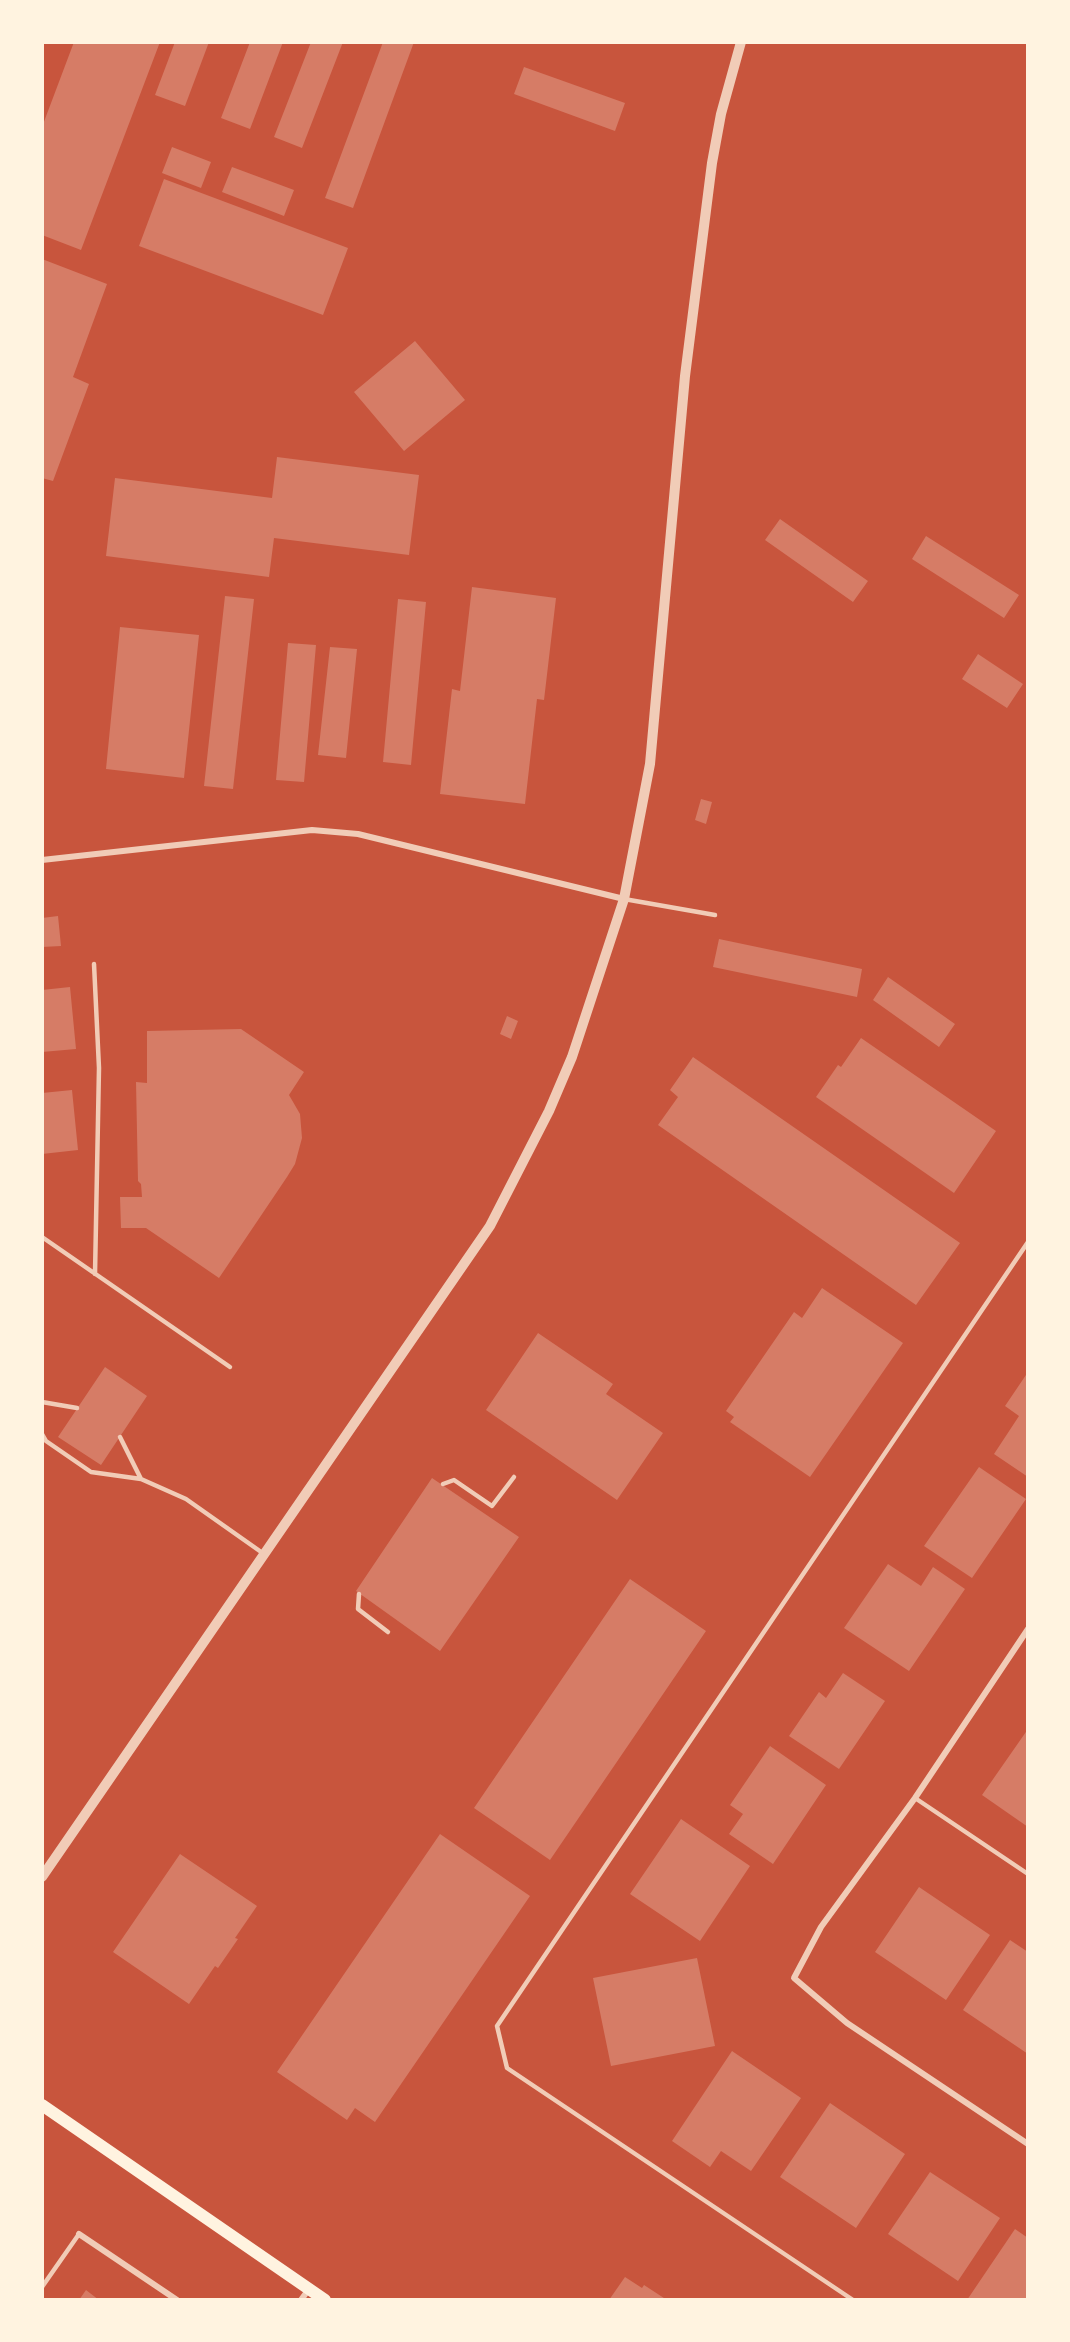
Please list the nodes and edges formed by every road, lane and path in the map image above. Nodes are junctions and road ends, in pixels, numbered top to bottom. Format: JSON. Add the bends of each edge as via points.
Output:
{"nodes":[{"id":1,"x":741,"y":42,"type":"edge"},
{"id":2,"x":42,"y":860,"type":"edge"},
{"id":3,"x":624,"y":899,"type":"junction"},
{"id":4,"x":715,"y":915,"type":"dead end"},
{"id":5,"x":94,"y":964,"type":"dead end"},
{"id":6,"x":42,"y":1237,"type":"edge"},
{"id":7,"x":1028,"y":1242,"type":"edge"},
{"id":8,"x":95,"y":1274,"type":"junction"},
{"id":9,"x":230,"y":1367,"type":"dead end"},
{"id":10,"x":42,"y":1402,"type":"edge"},
{"id":11,"x":77,"y":1408,"type":"dead end"},
{"id":12,"x":42,"y":1434,"type":"edge"},
{"id":13,"x":120,"y":1437,"type":"dead end"},
{"id":14,"x":514,"y":1477,"type":"dead end"},
{"id":15,"x":141,"y":1479,"type":"junction"},
{"id":16,"x":442,"y":1484,"type":"dead end"},
{"id":17,"x":264,"y":1554,"type":"junction"},
{"id":18,"x":359,"y":1594,"type":"dead end"},
{"id":19,"x":1028,"y":1629,"type":"edge"},
{"id":20,"x":388,"y":1632,"type":"dead end"},
{"id":21,"x":915,"y":1798,"type":"junction"},
{"id":22,"x":1028,"y":1874,"type":"edge"},
{"id":23,"x":42,"y":1877,"type":"edge"},
{"id":24,"x":42,"y":2105,"type":"edge"},
{"id":25,"x":1028,"y":2144,"type":"edge"},
{"id":26,"x":79,"y":2234,"type":"joint"},
{"id":27,"x":42,"y":2287,"type":"edge"},
{"id":28,"x":309,"y":2289,"type":"junction"},
{"id":29,"x":177,"y":2300,"type":"edge"},
{"id":30,"x":301,"y":2300,"type":"edge"},
{"id":31,"x":325,"y":2300,"type":"edge"},
{"id":32,"x":853,"y":2300,"type":"edge"}],
"edges":[{"from":1,"to":3,"type":"street","via":[[712,164],[685,376],[650,764]]},
{"from":2,"to":3,"type":"street","via":[[312,830],[358,834]]},
{"from":3,"to":4,"type":"lane"},
{"from":3,"to":17,"type":"street","via":[[572,1057],[490,1226]]},
{"from":5,"to":8,"type":"lane","via":[[99,1068]]},
{"from":6,"to":8,"type":"lane"},
{"from":7,"to":32,"type":"lane","via":[[496,2026],[507,2068]]},
{"from":8,"to":9,"type":"lane"},
{"from":10,"to":11,"type":"lane"},
{"from":12,"to":15,"type":"lane","via":[[46,1441],[91,1472]]},
{"from":13,"to":15,"type":"lane"},
{"from":14,"to":16,"type":"lane","via":[[492,1506],[454,1480]]},
{"from":15,"to":17,"type":"lane","via":[[186,1499]]},
{"from":17,"to":23,"type":"street"},
{"from":18,"to":20,"type":"lane","via":[[358,1609]]},
{"from":19,"to":21,"type":"street"},
{"from":21,"to":22,"type":"lane"},
{"from":21,"to":25,"type":"street","via":[[821,1927],[794,1978],[847,2023]]},
{"from":24,"to":28,"type":"main road"},
{"from":26,"to":27,"type":"lane"},
{"from":26,"to":29,"type":"street"},
{"from":28,"to":30,"type":"street"},
{"from":28,"to":31,"type":"main road"}]}
